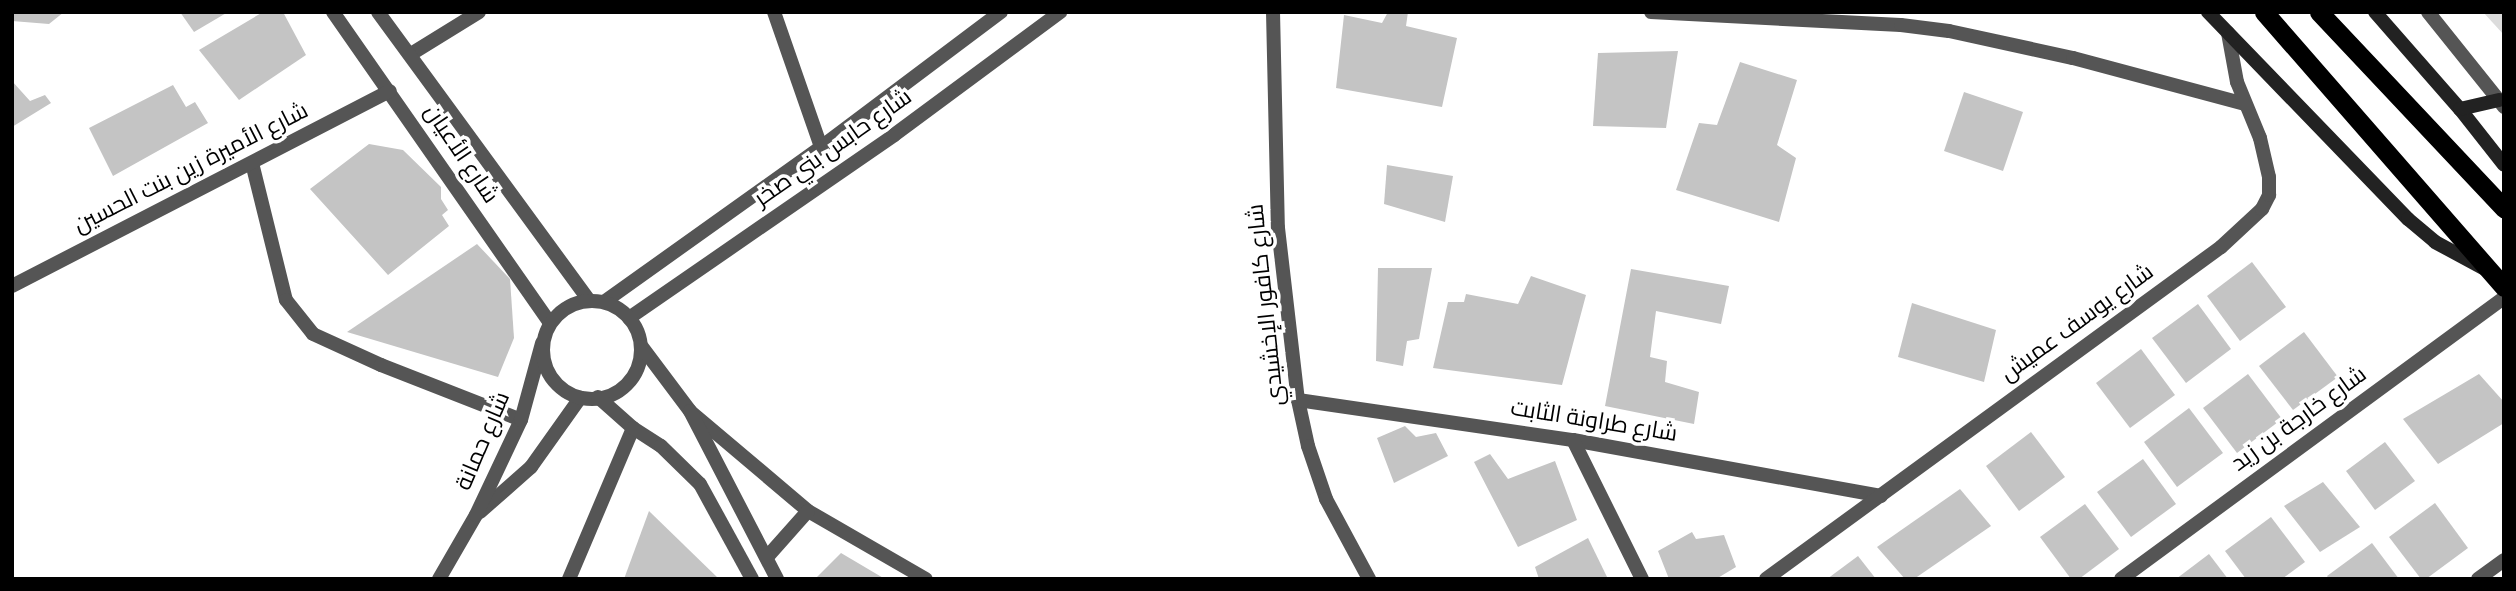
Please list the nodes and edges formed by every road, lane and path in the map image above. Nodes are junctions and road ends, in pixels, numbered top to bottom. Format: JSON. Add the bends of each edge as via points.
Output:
{"nodes":[{"id":1,"x":333,"y":12,"type":"edge"},
{"id":2,"x":378,"y":12,"type":"edge"},
{"id":3,"x":479,"y":12,"type":"edge"},
{"id":4,"x":774,"y":12,"type":"edge"},
{"id":5,"x":1001,"y":12,"type":"edge"},
{"id":6,"x":1060,"y":12,"type":"edge"},
{"id":7,"x":1273,"y":12,"type":"edge"},
{"id":8,"x":1651,"y":12,"type":"edge"},
{"id":9,"x":2208,"y":12,"type":"edge"},
{"id":10,"x":2264,"y":12,"type":"edge"},
{"id":11,"x":2319,"y":12,"type":"edge"},
{"id":12,"x":2375,"y":12,"type":"edge"},
{"id":13,"x":2428,"y":12,"type":"edge"},
{"id":14,"x":2228,"y":33,"type":"junction"},
{"id":15,"x":411,"y":54,"type":"junction"},
{"id":16,"x":390,"y":91,"type":"junction"},
{"id":17,"x":2501,"y":103,"type":"edge"},
{"id":18,"x":2245,"y":104,"type":"junction"},
{"id":19,"x":2460,"y":109,"type":"junction"},
{"id":20,"x":821,"y":147,"type":"junction"},
{"id":21,"x":252,"y":163,"type":"junction"},
{"id":22,"x":2504,"y":165,"type":"edge"},
{"id":23,"x":2504,"y":208,"type":"edge"},
{"id":24,"x":2498,"y":280,"type":"edge"},
{"id":25,"x":12,"y":286,"type":"edge"},
{"id":26,"x":2504,"y":298,"type":"edge"},
{"id":27,"x":596,"y":301,"type":"junction"},
{"id":28,"x":629,"y":318,"type":"junction"},
{"id":29,"x":550,"y":323,"type":"junction"},
{"id":30,"x":542,"y":343,"type":"junction"},
{"id":31,"x":642,"y":347,"type":"junction"},
{"id":32,"x":598,"y":397,"type":"junction"},
{"id":33,"x":580,"y":398,"type":"junction"},
{"id":34,"x":1298,"y":400,"type":"junction"},
{"id":35,"x":690,"y":411,"type":"junction"},
{"id":36,"x":521,"y":420,"type":"junction"},
{"id":37,"x":633,"y":428,"type":"junction"},
{"id":38,"x":1573,"y":440,"type":"junction"},
{"id":39,"x":1881,"y":496,"type":"junction"},
{"id":40,"x":808,"y":511,"type":"junction"},
{"id":41,"x":476,"y":515,"type":"junction"},
{"id":42,"x":768,"y":556,"type":"junction"},
{"id":43,"x":2504,"y":560,"type":"edge"},
{"id":44,"x":439,"y":579,"type":"edge"},
{"id":45,"x":569,"y":579,"type":"edge"},
{"id":46,"x":752,"y":579,"type":"edge"},
{"id":47,"x":777,"y":579,"type":"edge"},
{"id":48,"x":926,"y":579,"type":"edge"},
{"id":49,"x":1369,"y":579,"type":"edge"},
{"id":50,"x":1642,"y":579,"type":"edge"},
{"id":51,"x":1766,"y":579,"type":"edge"},
{"id":52,"x":2121,"y":579,"type":"edge"},
{"id":53,"x":2478,"y":579,"type":"edge"}],
"edges":[{"from":1,"to":16,"type":"street","name":"شارع الأعيان"},
{"from":2,"to":15,"type":"street","name":"شارع الأعيان"},
{"from":3,"to":15,"type":"street"},
{"from":4,"to":20,"type":"street"},
{"from":5,"to":20,"type":"street","name":"شارع حابس بني صخر"},
{"from":6,"to":28,"type":"street","name":"شارع حابس بني صخر","via":[[894,135]]},
{"from":7,"to":34,"type":"street","name":"شارع كافور الإخشيدي","via":[[1278,228]]},
{"from":8,"to":18,"type":"street","via":[[1949,31]]},
{"from":9,"to":14,"type":"main road"},
{"from":10,"to":24,"type":"highway"},
{"from":11,"to":23,"type":"highway"},
{"from":12,"to":19,"type":"main road"},
{"from":13,"to":17,"type":"street"},
{"from":14,"to":18,"type":"street","name":"شارع يوسف عميش"},
{"from":14,"to":24,"type":"main road","via":[[2408,219],[2435,242]]},
{"from":15,"to":27,"type":"street","name":"شارع الأعيان"},
{"from":16,"to":21,"type":"street","name":"شارع الأميرة زين بنت الحسين"},
{"from":16,"to":29,"type":"street","name":"شارع الأعيان"},
{"from":17,"to":19,"type":"main road"},
{"from":18,"to":39,"type":"street","name":"شارع يوسف عميش","via":[[2260,138],[2269,177],[2269,195],[2251,222]]},
{"from":19,"to":22,"type":"main road"},
{"from":20,"to":27,"type":"street","name":"شارع حابس بني صخر"},
{"from":21,"to":25,"type":"street","name":"شارع الأميرة زين بنت الحسين"},
{"from":21,"to":36,"type":"street","via":[[286,300],[313,334]]},
{"from":26,"to":52,"type":"street","name":"شارع خارجة بن زيد"},
{"from":27,"to":28,"type":"street"},
{"from":27,"to":29,"type":"street","via":[[566,308]]},
{"from":28,"to":31,"type":"street"},
{"from":29,"to":30,"type":"street"},
{"from":30,"to":33,"type":"street","via":[[547,372],[567,393]]},
{"from":30,"to":36,"type":"street","name":"شارع حمانة"},
{"from":31,"to":32,"type":"street","via":[[634,376],[611,396]]},
{"from":31,"to":35,"type":"street"},
{"from":32,"to":33,"type":"street"},
{"from":32,"to":37,"type":"street"},
{"from":33,"to":41,"type":"street","name":"شارع حمانة","via":[[531,467]]},
{"from":34,"to":38,"type":"street","name":"شارع طراونة الثابت"},
{"from":34,"to":49,"type":"street","name":"شارع كافور الإخشيدي","via":[[1326,499]]},
{"from":35,"to":40,"type":"street"},
{"from":35,"to":42,"type":"street"},
{"from":36,"to":41,"type":"street","name":"شارع حمانة"},
{"from":37,"to":45,"type":"street"},
{"from":37,"to":46,"type":"street","via":[[661,446],[700,484]]},
{"from":38,"to":39,"type":"street","name":"شارع طراونة الثابت"},
{"from":38,"to":50,"type":"street"},
{"from":39,"to":51,"type":"street","name":"شارع يوسف عميش"},
{"from":40,"to":42,"type":"street"},
{"from":40,"to":48,"type":"street"},
{"from":41,"to":44,"type":"street","name":"شارع حمانة"},
{"from":42,"to":47,"type":"street"},
{"from":43,"to":53,"type":"street"}]}
